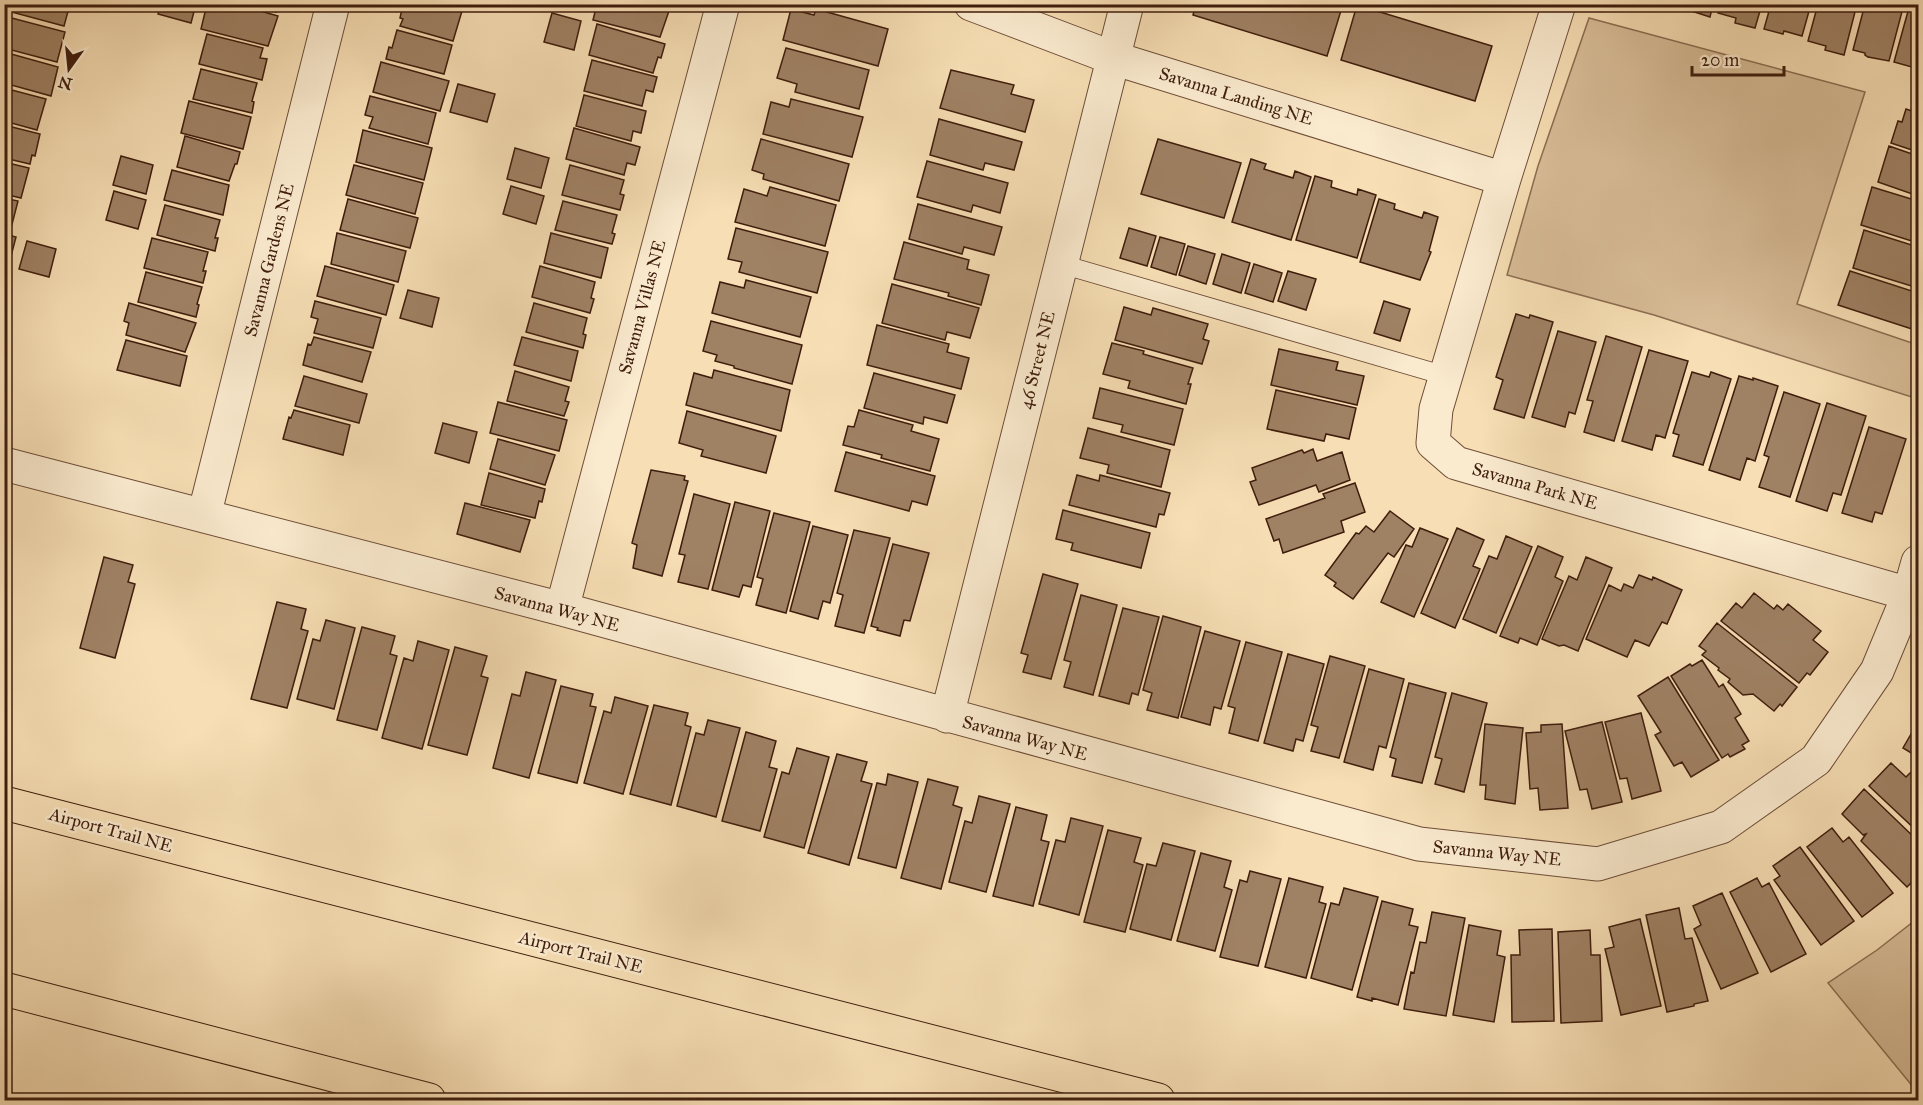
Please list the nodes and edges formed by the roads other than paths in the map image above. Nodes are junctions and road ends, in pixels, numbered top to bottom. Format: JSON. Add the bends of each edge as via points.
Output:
{"nodes":[{"id":1,"x":333,"y":4,"type":"edge"},
{"id":2,"x":723,"y":4,"type":"edge"},
{"id":3,"x":971,"y":4,"type":"edge"},
{"id":4,"x":1127,"y":4,"type":"edge"},
{"id":5,"x":1559,"y":4,"type":"edge"},
{"id":6,"x":1113,"y":58,"type":"junction"},
{"id":7,"x":1504,"y":179,"type":"junction"},
{"id":8,"x":1061,"y":264,"type":"junction"},
{"id":9,"x":1446,"y":376,"type":"junction"},
{"id":10,"x":4,"y":464,"type":"edge"},
{"id":11,"x":204,"y":516,"type":"junction"},
{"id":12,"x":1918,"y":562,"type":"edge"},
{"id":13,"x":1909,"y":594,"type":"junction"},
{"id":14,"x":562,"y":609,"type":"junction"},
{"id":15,"x":947,"y":716,"type":"junction"},
{"id":16,"x":4,"y":803,"type":"edge"},
{"id":17,"x":4,"y":989,"type":"edge"},
{"id":18,"x":429,"y":1101,"type":"edge"},
{"id":19,"x":1158,"y":1101,"type":"edge"}],
"edges":[{"from":1,"to":11,"type":"street","name":"Savanna Gardens NE"},
{"from":2,"to":14,"type":"street","name":"Savanna Villas NE"},
{"from":3,"to":6,"type":"street","name":"Savanna Landing NE"},
{"from":4,"to":6,"type":"street","name":"46 Street NE"},
{"from":5,"to":7,"type":"street","name":"Savanna Park NE"},
{"from":6,"to":7,"type":"street","name":"Savanna Landing NE"},
{"from":6,"to":8,"type":"street","name":"46 Street NE"},
{"from":7,"to":9,"type":"street","name":"Savanna Park NE"},
{"from":8,"to":9,"type":"lane"},
{"from":8,"to":15,"type":"street","name":"46 Street NE"},
{"from":9,"to":13,"type":"street","name":"Savanna Park NE","via":[[1436,409],[1433,442],[1456,463]]},
{"from":10,"to":11,"type":"street","name":"Savanna Way NE"},
{"from":11,"to":14,"type":"street","name":"Savanna Way NE"},
{"from":12,"to":13,"type":"street","name":"Savanna Way NE"},
{"from":13,"to":15,"type":"street","name":"Savanna Way NE","via":[[1876,670],[1816,760],[1721,827],[1598,864],[1419,844]]},
{"from":14,"to":15,"type":"street","name":"Savanna Way NE"},
{"from":16,"to":19,"type":"main road","name":"Airport Trail NE"},
{"from":17,"to":18,"type":"main road"}]}
